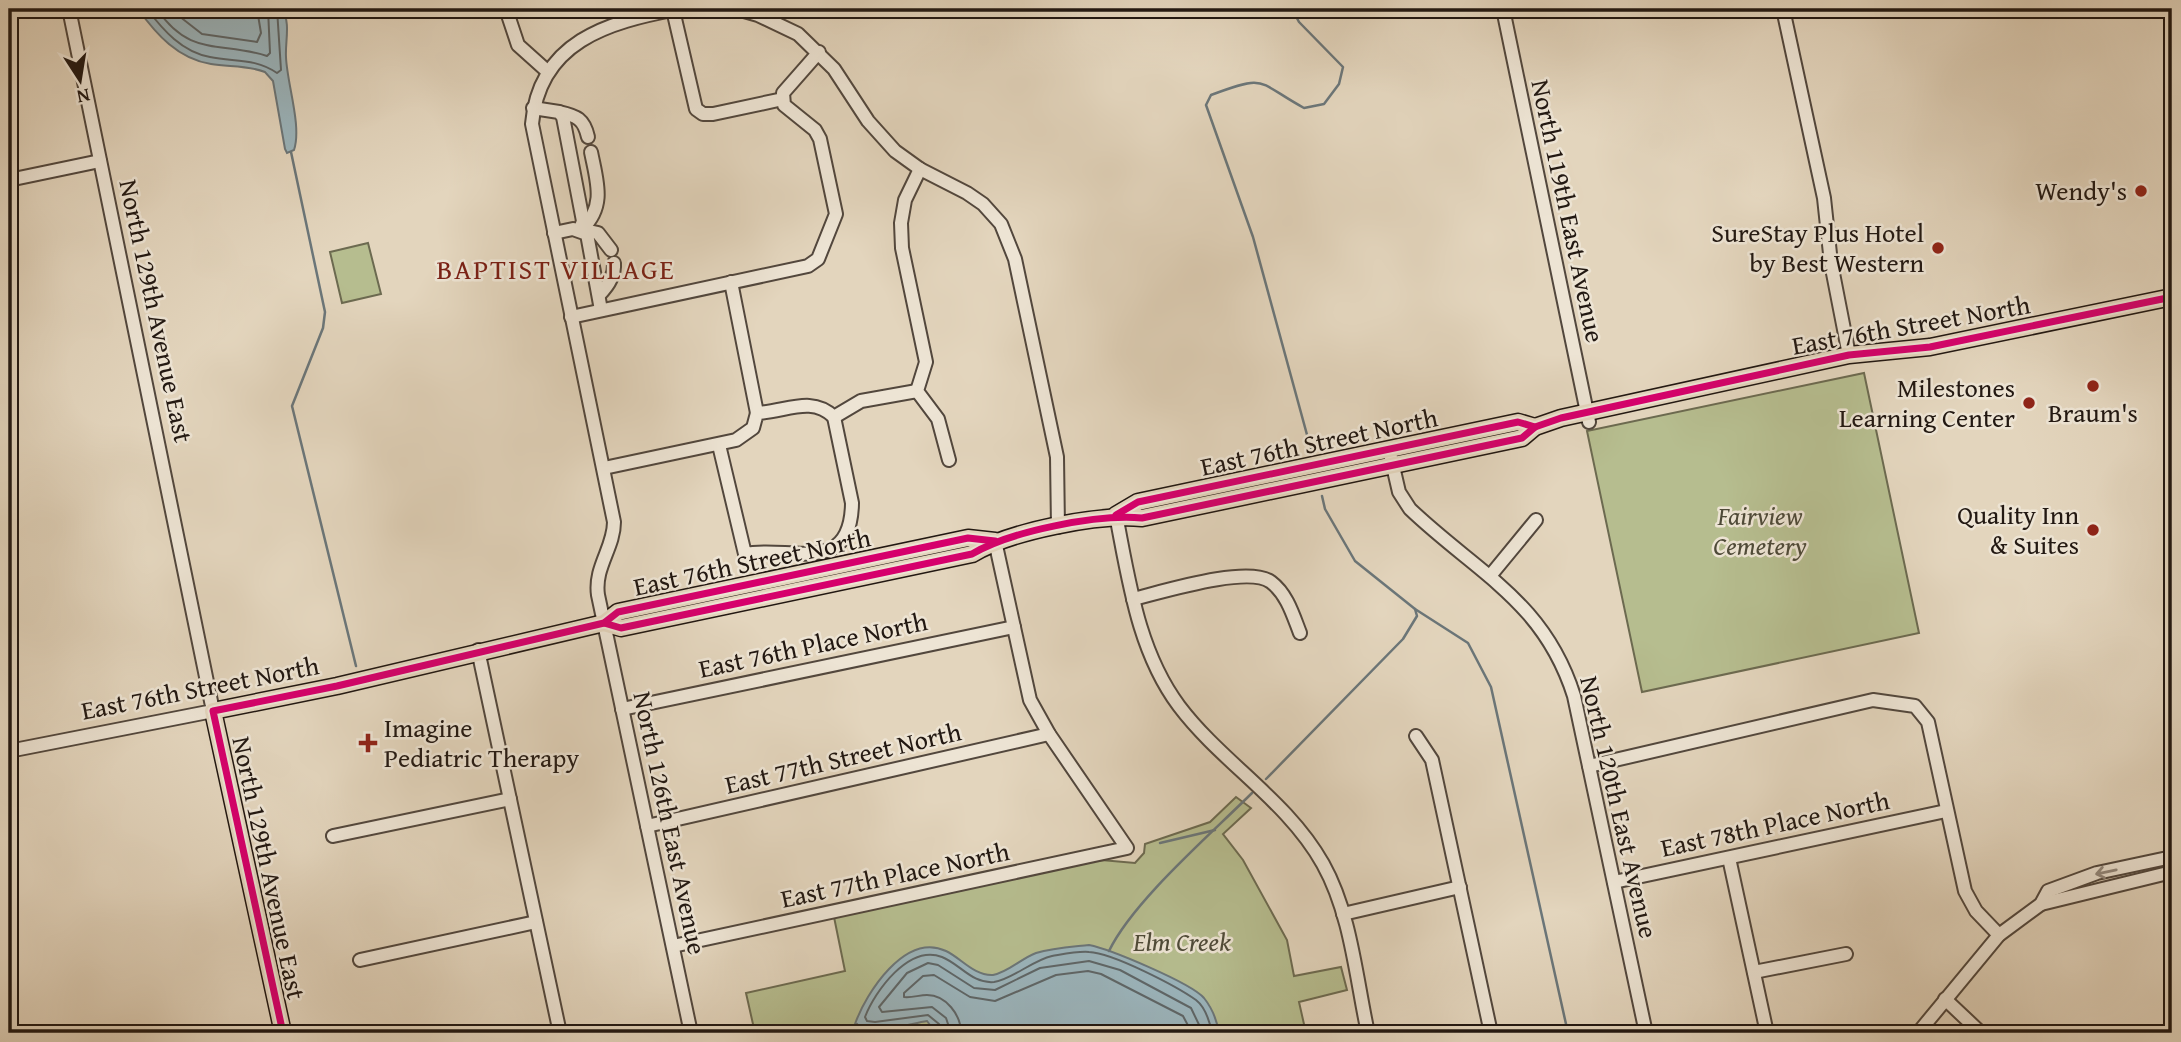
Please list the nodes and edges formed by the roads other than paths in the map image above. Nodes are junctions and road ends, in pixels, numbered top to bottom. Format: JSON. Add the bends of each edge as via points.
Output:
{"nodes":[{"id":1,"x":69,"y":9,"type":"edge"},
{"id":2,"x":506,"y":9,"type":"edge"},
{"id":3,"x":675,"y":9,"type":"edge"},
{"id":4,"x":737,"y":9,"type":"edge"},
{"id":5,"x":1503,"y":9,"type":"edge"},
{"id":6,"x":1783,"y":9,"type":"edge"},
{"id":7,"x":819,"y":52,"type":"junction"},
{"id":8,"x":547,"y":71,"type":"junction"},
{"id":9,"x":783,"y":99,"type":"junction"},
{"id":10,"x":533,"y":108,"type":"junction"},
{"id":11,"x":559,"y":112,"type":"junction"},
{"id":12,"x":588,"y":136,"type":"dead end"},
{"id":13,"x":591,"y":152,"type":"dead end"},
{"id":14,"x":100,"y":161,"type":"junction"},
{"id":15,"x":920,"y":169,"type":"junction"},
{"id":16,"x":9,"y":180,"type":"edge"},
{"id":17,"x":581,"y":229,"type":"junction"},
{"id":18,"x":554,"y":233,"type":"junction"},
{"id":19,"x":731,"y":282,"type":"junction"},
{"id":20,"x":598,"y":295,"type":"junction"},
{"id":21,"x":2172,"y":297,"type":"edge"},
{"id":22,"x":601,"y":310,"type":"junction"},
{"id":23,"x":571,"y":317,"type":"junction"},
{"id":24,"x":1849,"y":355,"type":"junction"},
{"id":25,"x":917,"y":391,"type":"junction"},
{"id":26,"x":757,"y":413,"type":"junction"},
{"id":27,"x":834,"y":417,"type":"junction"},
{"id":28,"x":1588,"y":417,"type":"junction"},
{"id":29,"x":719,"y":445,"type":"junction"},
{"id":30,"x":1390,"y":457,"type":"junction"},
{"id":31,"x":949,"y":460,"type":"dead end"},
{"id":32,"x":604,"y":468,"type":"junction"},
{"id":33,"x":1116,"y":515,"type":"junction"},
{"id":34,"x":1536,"y":520,"type":"dead end"},
{"id":35,"x":1058,"y":527,"type":"junction"},
{"id":36,"x":995,"y":541,"type":"junction"},
{"id":37,"x":1490,"y":576,"type":"junction"},
{"id":38,"x":1133,"y":599,"type":"junction"},
{"id":39,"x":604,"y":623,"type":"junction"},
{"id":40,"x":1014,"y":627,"type":"junction"},
{"id":41,"x":1300,"y":633,"type":"dead end"},
{"id":42,"x":478,"y":650,"type":"junction"},
{"id":43,"x":622,"y":709,"type":"junction"},
{"id":44,"x":213,"y":711,"type":"junction"},
{"id":45,"x":1049,"y":734,"type":"junction"},
{"id":46,"x":1416,"y":736,"type":"dead end"},
{"id":47,"x":9,"y":751,"type":"edge"},
{"id":48,"x":1589,"y":766,"type":"junction"},
{"id":49,"x":510,"y":799,"type":"junction"},
{"id":50,"x":1946,"y":811,"type":"junction"},
{"id":51,"x":647,"y":826,"type":"junction"},
{"id":52,"x":333,"y":836,"type":"dead end"},
{"id":53,"x":1730,"y":858,"type":"junction"},
{"id":54,"x":2172,"y":858,"type":"edge"},
{"id":55,"x":2172,"y":872,"type":"edge"},
{"id":56,"x":1614,"y":882,"type":"junction"},
{"id":57,"x":1460,"y":887,"type":"junction"},
{"id":58,"x":2041,"y":904,"type":"junction"},
{"id":59,"x":1343,"y":914,"type":"junction"},
{"id":60,"x":536,"y":922,"type":"junction"},
{"id":61,"x":1998,"y":935,"type":"junction"},
{"id":62,"x":673,"y":946,"type":"junction"},
{"id":63,"x":1846,"y":954,"type":"dead end"},
{"id":64,"x":360,"y":960,"type":"dead end"},
{"id":65,"x":1754,"y":972,"type":"junction"},
{"id":66,"x":1945,"y":999,"type":"junction"},
{"id":67,"x":283,"y":1033,"type":"edge"},
{"id":68,"x":560,"y":1033,"type":"edge"},
{"id":69,"x":691,"y":1033,"type":"edge"},
{"id":70,"x":1368,"y":1033,"type":"edge"},
{"id":71,"x":1492,"y":1033,"type":"edge"},
{"id":72,"x":1646,"y":1033,"type":"edge"},
{"id":73,"x":1766,"y":1033,"type":"edge"},
{"id":74,"x":1918,"y":1033,"type":"edge"},
{"id":75,"x":1981,"y":1033,"type":"edge"}],
"edges":[{"from":1,"to":14,"type":"street","name":"North 129th Avenue East"},
{"from":2,"to":8,"type":"street","via":[[518,45]]},
{"from":3,"to":8,"type":"street","via":[[579,40]]},
{"from":3,"to":9,"type":"street","via":[[696,108],[703,114]]},
{"from":4,"to":7,"type":"street","via":[[798,34]]},
{"from":5,"to":28,"type":"street","name":"North 119th East Avenue"},
{"from":6,"to":24,"type":"street","via":[[1824,198]]},
{"from":7,"to":9,"type":"street","via":[[783,93]]},
{"from":7,"to":15,"type":"street","via":[[881,137]]},
{"from":8,"to":10,"type":"street"},
{"from":9,"to":19,"type":"street","via":[[820,139],[836,214],[833,226],[812,265]]},
{"from":10,"to":11,"type":"street"},
{"from":10,"to":18,"type":"street","name":"North 126th East Avenue","via":[[534,141]]},
{"from":11,"to":12,"type":"street","via":[[579,118]]},
{"from":11,"to":17,"type":"street"},
{"from":13,"to":17,"type":"street","via":[[600,200],[593,219]]},
{"from":14,"to":16,"type":"street"},
{"from":14,"to":44,"type":"street","name":"North 129th Avenue East"},
{"from":15,"to":25,"type":"street","via":[[905,200],[901,223],[926,362]]},
{"from":15,"to":35,"type":"street","via":[[983,204],[1001,224],[1011,246],[1057,457]]},
{"from":17,"to":18,"type":"street"},
{"from":17,"to":20,"type":"street","via":[[587,234]]},
{"from":17,"to":20,"type":"street","via":[[598,233],[612,257],[611,279]]},
{"from":18,"to":23,"type":"street","name":"North 126th East Avenue"},
{"from":19,"to":22,"type":"street"},
{"from":19,"to":26,"type":"street"},
{"from":20,"to":22,"type":"street"},
{"from":21,"to":24,"type":"main road","name":"East 76th Street North","via":[[1930,347]]},
{"from":22,"to":23,"type":"street"},
{"from":23,"to":32,"type":"street","name":"North 126th East Avenue"},
{"from":24,"to":28,"type":"main road","name":"East 76th Street North"},
{"from":25,"to":27,"type":"street","via":[[861,401]]},
{"from":25,"to":31,"type":"street","via":[[937,419]]},
{"from":26,"to":27,"type":"street","via":[[813,405]]},
{"from":26,"to":29,"type":"street","via":[[745,436]]},
{"from":27,"to":29,"type":"street","via":[[852,503],[848,530],[836,546],[822,552],[745,554]]},
{"from":28,"to":30,"type":"main road","name":"East 76th Street North","via":[[1535,426],[1518,422]]},
{"from":29,"to":32,"type":"street"},
{"from":30,"to":33,"type":"main road","name":"East 76th Street North","via":[[1142,518]]},
{"from":30,"to":37,"type":"street","name":"North 120th East Avenue","via":[[1399,492],[1410,509]]},
{"from":32,"to":39,"type":"street","name":"North 126th East Avenue","via":[[614,522],[597,585]]},
{"from":33,"to":35,"type":"main road","name":"East 76th Street North"},
{"from":33,"to":38,"type":"street"},
{"from":34,"to":37,"type":"street"},
{"from":35,"to":36,"type":"main road","name":"East 76th Street North"},
{"from":36,"to":39,"type":"main road","name":"East 76th Street North","via":[[955,540],[620,612]]},
{"from":36,"to":40,"type":"street"},
{"from":37,"to":48,"type":"street","name":"North 120th East Avenue","via":[[1533,616],[1561,660]]},
{"from":38,"to":41,"type":"street","via":[[1238,576],[1264,578],[1284,596]]},
{"from":38,"to":59,"type":"street","via":[[1152,660],[1172,696],[1291,818],[1324,866]]},
{"from":39,"to":42,"type":"main road","name":"East 76th Street North"},
{"from":39,"to":43,"type":"street","name":"North 126th East Avenue"},
{"from":40,"to":43,"type":"street","name":"East 76th Place North"},
{"from":40,"to":45,"type":"street","via":[[1030,700]]},
{"from":42,"to":44,"type":"main road","name":"East 76th Street North"},
{"from":42,"to":49,"type":"street"},
{"from":43,"to":51,"type":"street","name":"North 126th East Avenue"},
{"from":44,"to":47,"type":"street","name":"East 76th Street North"},
{"from":44,"to":67,"type":"main road","name":"North 129th Avenue East"},
{"from":45,"to":51,"type":"street","name":"East 77th Street North"},
{"from":45,"to":62,"type":"street","name":"East 77th Place North","via":[[1127,848]]},
{"from":46,"to":57,"type":"street","via":[[1432,760]]},
{"from":48,"to":50,"type":"street","via":[[1873,700],[1915,706],[1928,722]]},
{"from":48,"to":56,"type":"street","name":"North 120th East Avenue"},
{"from":49,"to":52,"type":"street"},
{"from":49,"to":60,"type":"street"},
{"from":50,"to":53,"type":"street","name":"East 78th Place North"},
{"from":50,"to":61,"type":"street","via":[[1965,891]]},
{"from":51,"to":62,"type":"street","name":"North 126th East Avenue"},
{"from":53,"to":56,"type":"street","name":"East 78th Place North"},
{"from":53,"to":65,"type":"street"},
{"from":54,"to":58,"type":"street","one_way":true,"via":[[2071,880],[2048,891]]},
{"from":55,"to":58,"type":"street"},
{"from":56,"to":72,"type":"street","name":"North 120th East Avenue"},
{"from":57,"to":59,"type":"street"},
{"from":57,"to":71,"type":"street"},
{"from":58,"to":61,"type":"street"},
{"from":59,"to":70,"type":"street"},
{"from":60,"to":64,"type":"street"},
{"from":60,"to":68,"type":"street"},
{"from":61,"to":66,"type":"street"},
{"from":62,"to":69,"type":"street","name":"North 126th East Avenue"},
{"from":63,"to":65,"type":"street"},
{"from":65,"to":73,"type":"street"},
{"from":66,"to":74,"type":"street"},
{"from":66,"to":75,"type":"street"}]}
